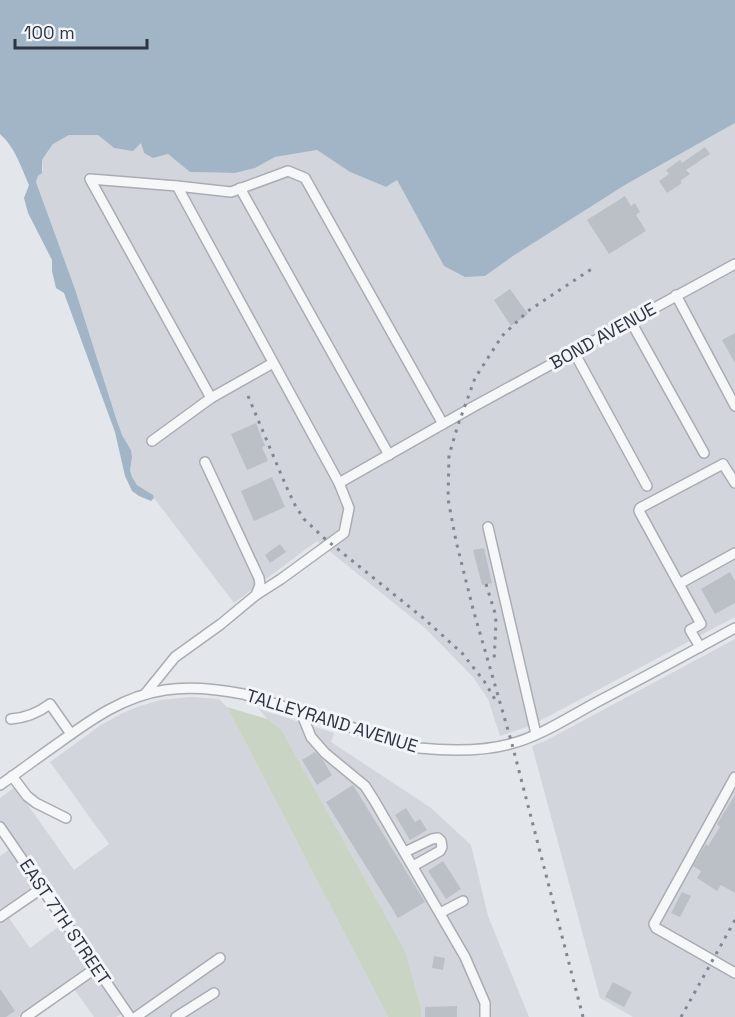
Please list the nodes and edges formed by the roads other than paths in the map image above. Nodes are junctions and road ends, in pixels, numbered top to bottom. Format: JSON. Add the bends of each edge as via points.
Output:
{"nodes":[{"id":1,"x":177,"y":186,"type":"junction"},
{"id":2,"x":240,"y":188,"type":"junction"},
{"id":3,"x":735,"y":264,"type":"edge"},
{"id":4,"x":676,"y":295,"type":"junction"},
{"id":5,"x":630,"y":320,"type":"junction"},
{"id":6,"x":574,"y":352,"type":"junction"},
{"id":7,"x":273,"y":363,"type":"junction"},
{"id":8,"x":211,"y":398,"type":"junction"},
{"id":9,"x":735,"y":406,"type":"edge"},
{"id":10,"x":443,"y":424,"type":"junction"},
{"id":11,"x":152,"y":441,"type":"dead end"},
{"id":12,"x":704,"y":453,"type":"dead end"},
{"id":13,"x":389,"y":455,"type":"junction"},
{"id":14,"x":205,"y":462,"type":"dead end"},
{"id":15,"x":339,"y":483,"type":"junction"},
{"id":16,"x":735,"y":483,"type":"edge"},
{"id":17,"x":647,"y":486,"type":"dead end"},
{"id":18,"x":488,"y":527,"type":"dead end"},
{"id":19,"x":735,"y":553,"type":"edge"},
{"id":20,"x":679,"y":584,"type":"junction"},
{"id":21,"x":256,"y":595,"type":"junction"},
{"id":22,"x":735,"y":628,"type":"edge"},
{"id":23,"x":700,"y":647,"type":"junction"},
{"id":24,"x":145,"y":694,"type":"junction"},
{"id":25,"x":301,"y":712,"type":"junction"},
{"id":26,"x":10,"y":719,"type":"dead end"},
{"id":27,"x":71,"y":734,"type":"junction"},
{"id":28,"x":536,"y":734,"type":"junction"},
{"id":29,"x":12,"y":776,"type":"junction"},
{"id":30,"x":735,"y":777,"type":"edge"},
{"id":31,"x":0,"y":785,"type":"edge"},
{"id":32,"x":66,"y":818,"type":"dead end"},
{"id":33,"x":0,"y":827,"type":"edge"},
{"id":34,"x":405,"y":852,"type":"junction"},
{"id":35,"x":412,"y":866,"type":"junction"},
{"id":36,"x":42,"y":888,"type":"junction"},
{"id":37,"x":463,"y":901,"type":"dead end"},
{"id":38,"x":440,"y":913,"type":"junction"},
{"id":39,"x":0,"y":917,"type":"edge"},
{"id":40,"x":220,"y":958,"type":"dead end"},
{"id":41,"x":96,"y":968,"type":"junction"},
{"id":42,"x":735,"y":973,"type":"edge"},
{"id":43,"x":214,"y":993,"type":"dead end"},
{"id":44,"x":26,"y":1017,"type":"edge"},
{"id":45,"x":130,"y":1017,"type":"edge"},
{"id":46,"x":136,"y":1017,"type":"edge"},
{"id":47,"x":176,"y":1017,"type":"edge"},
{"id":48,"x":485,"y":1017,"type":"edge"}],
"edges":[{"from":1,"to":2,"type":"street","via":[[231,192]]},
{"from":1,"to":7,"type":"street"},
{"from":1,"to":8,"type":"street","via":[[90,179]]},
{"from":2,"to":10,"type":"street","via":[[288,171],[305,178]]},
{"from":2,"to":13,"type":"street"},
{"from":3,"to":4,"type":"street","name":"BOND AVENUE"},
{"from":4,"to":5,"type":"street","name":"BOND AVENUE"},
{"from":4,"to":9,"type":"street"},
{"from":5,"to":6,"type":"street","name":"BOND AVENUE"},
{"from":5,"to":12,"type":"street"},
{"from":6,"to":10,"type":"street","name":"BOND AVENUE"},
{"from":6,"to":17,"type":"street"},
{"from":7,"to":8,"type":"street"},
{"from":7,"to":15,"type":"street"},
{"from":8,"to":11,"type":"street"},
{"from":10,"to":13,"type":"street","name":"BOND AVENUE"},
{"from":13,"to":15,"type":"street","name":"BOND AVENUE"},
{"from":14,"to":21,"type":"street","via":[[259,578]]},
{"from":15,"to":21,"type":"street","via":[[349,508],[344,533]]},
{"from":16,"to":20,"type":"street","via":[[723,464],[640,508]]},
{"from":18,"to":28,"type":"street"},
{"from":19,"to":20,"type":"street"},
{"from":20,"to":23,"type":"street","via":[[700,624],[690,630]]},
{"from":21,"to":24,"type":"street","via":[[175,657]]},
{"from":22,"to":23,"type":"street","name":"TALLEYRAND AVENUE"},
{"from":23,"to":28,"type":"street","name":"TALLEYRAND AVENUE"},
{"from":24,"to":25,"type":"street","name":"TALLEYRAND AVENUE","via":[[217,689],[243,693]]},
{"from":24,"to":27,"type":"street","name":"TALLEYRAND AVENUE","via":[[119,703]]},
{"from":25,"to":28,"type":"street","name":"TALLEYRAND AVENUE","via":[[418,748],[488,749]]},
{"from":25,"to":34,"type":"street","via":[[311,737],[364,786]]},
{"from":26,"to":27,"type":"street","via":[[30,716],[50,704]]},
{"from":27,"to":29,"type":"street","name":"TALLEYRAND AVENUE"},
{"from":29,"to":31,"type":"street","name":"TALLEYRAND AVENUE"},
{"from":29,"to":32,"type":"street","via":[[27,796]]},
{"from":30,"to":42,"type":"street","via":[[654,924]]},
{"from":33,"to":36,"type":"street","name":"EAST 7TH STREET"},
{"from":34,"to":35,"type":"street"},
{"from":34,"to":35,"type":"street","via":[[432,839],[441,841],[440,851]]},
{"from":35,"to":38,"type":"street"},
{"from":36,"to":39,"type":"street"},
{"from":36,"to":41,"type":"street","name":"EAST 7TH STREET"},
{"from":37,"to":38,"type":"street"},
{"from":38,"to":48,"type":"street","via":[[485,1003]]},
{"from":40,"to":46,"type":"street"},
{"from":41,"to":44,"type":"street"},
{"from":41,"to":45,"type":"street","name":"EAST 7TH STREET"},
{"from":43,"to":47,"type":"street"}]}
